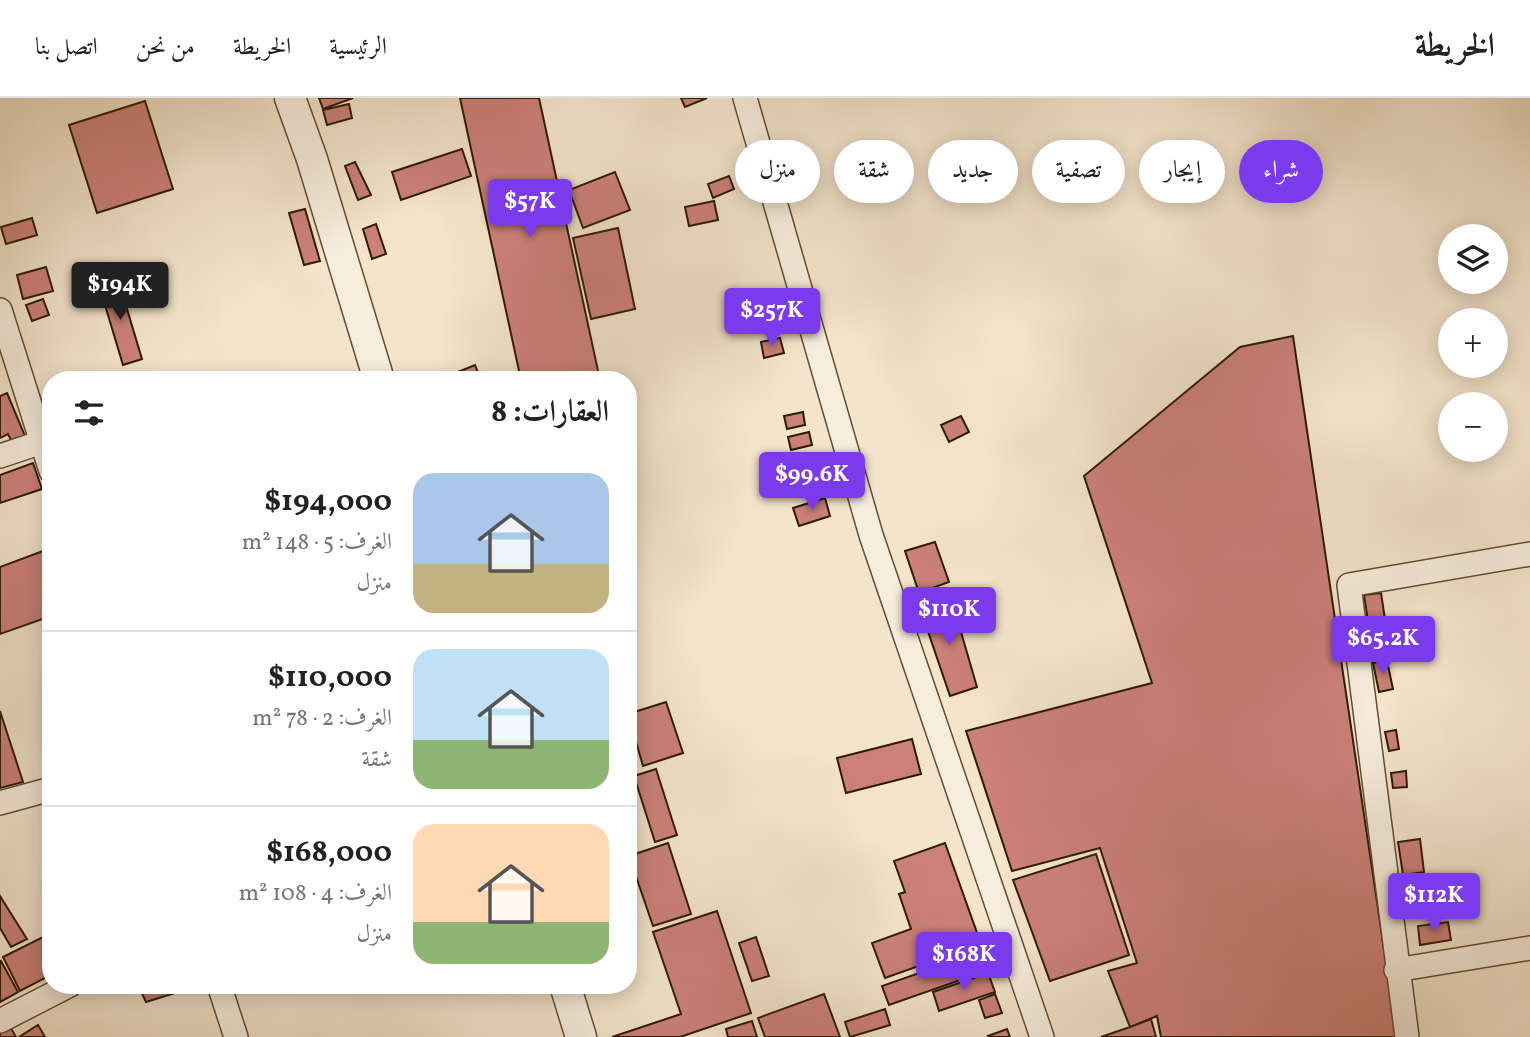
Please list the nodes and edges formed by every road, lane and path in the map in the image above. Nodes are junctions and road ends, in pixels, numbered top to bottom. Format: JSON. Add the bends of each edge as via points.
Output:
{"nodes":[{"id":1,"x":290,"y":98,"type":"edge"},
{"id":2,"x":745,"y":98,"type":"edge"},
{"id":3,"x":0,"y":310,"type":"edge"},
{"id":4,"x":376,"y":371,"type":"edge"},
{"id":5,"x":42,"y":442,"type":"joint"},
{"id":6,"x":0,"y":456,"type":"edge"},
{"id":7,"x":1530,"y":554,"type":"edge"},
{"id":8,"x":42,"y":791,"type":"edge"},
{"id":9,"x":0,"y":803,"type":"edge"},
{"id":10,"x":1530,"y":948,"type":"edge"},
{"id":11,"x":1396,"y":970,"type":"junction"},
{"id":12,"x":52,"y":994,"type":"edge"},
{"id":13,"x":222,"y":994,"type":"edge"},
{"id":14,"x":568,"y":994,"type":"edge"},
{"id":15,"x":0,"y":1021,"type":"edge"},
{"id":16,"x":236,"y":1037,"type":"edge"},
{"id":17,"x":582,"y":1037,"type":"edge"},
{"id":18,"x":1042,"y":1037,"type":"edge"},
{"id":19,"x":1407,"y":1037,"type":"edge"}],
"edges":[{"from":1,"to":4,"type":"street"},
{"from":2,"to":18,"type":"street","via":[[871,536]]},
{"from":3,"to":5,"type":"street"},
{"from":5,"to":6,"type":"street"},
{"from":7,"to":11,"type":"street","via":[[1349,585]]},
{"from":8,"to":9,"type":"street"},
{"from":10,"to":11,"type":"street"},
{"from":11,"to":19,"type":"street"},
{"from":12,"to":15,"type":"street"},
{"from":13,"to":16,"type":"street"},
{"from":14,"to":17,"type":"street"}]}
